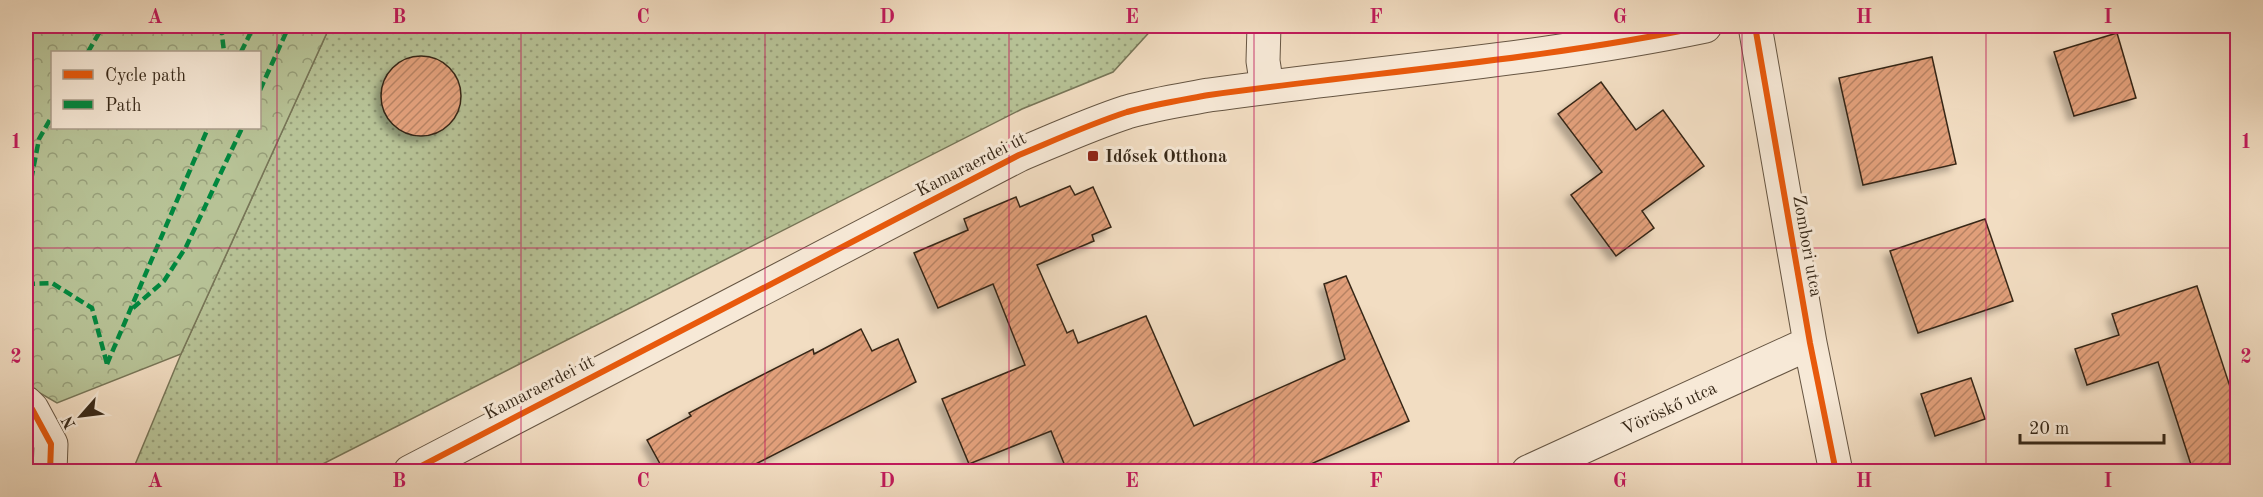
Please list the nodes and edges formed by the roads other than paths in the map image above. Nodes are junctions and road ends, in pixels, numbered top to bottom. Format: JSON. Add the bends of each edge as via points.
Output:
{"nodes":[{"id":1,"x":1264,"y":26,"type":"edge"},
{"id":2,"x":1705,"y":26,"type":"edge"},
{"id":3,"x":1755,"y":26,"type":"edge"},
{"id":4,"x":1267,"y":87,"type":"junction"},
{"id":5,"x":1810,"y":343,"type":"junction"},
{"id":6,"x":26,"y":403,"type":"edge"},
{"id":7,"x":50,"y":471,"type":"edge"},
{"id":8,"x":410,"y":471,"type":"edge"},
{"id":9,"x":1528,"y":471,"type":"edge"},
{"id":10,"x":1836,"y":471,"type":"edge"}],
"edges":[{"from":1,"to":4,"type":"street"},
{"from":2,"to":4,"type":"street","name":"Kamaraerdei út","via":[[1550,53]]},
{"from":3,"to":5,"type":"street","name":"Zombori utca"},
{"from":4,"to":8,"type":"street","name":"Kamaraerdei út","via":[[1128,112],[1019,155]]},
{"from":5,"to":9,"type":"street","name":"Vöröskő utca"},
{"from":5,"to":10,"type":"street","name":"Zombori utca"},
{"from":6,"to":7,"type":"street","via":[[51,444]]}]}
